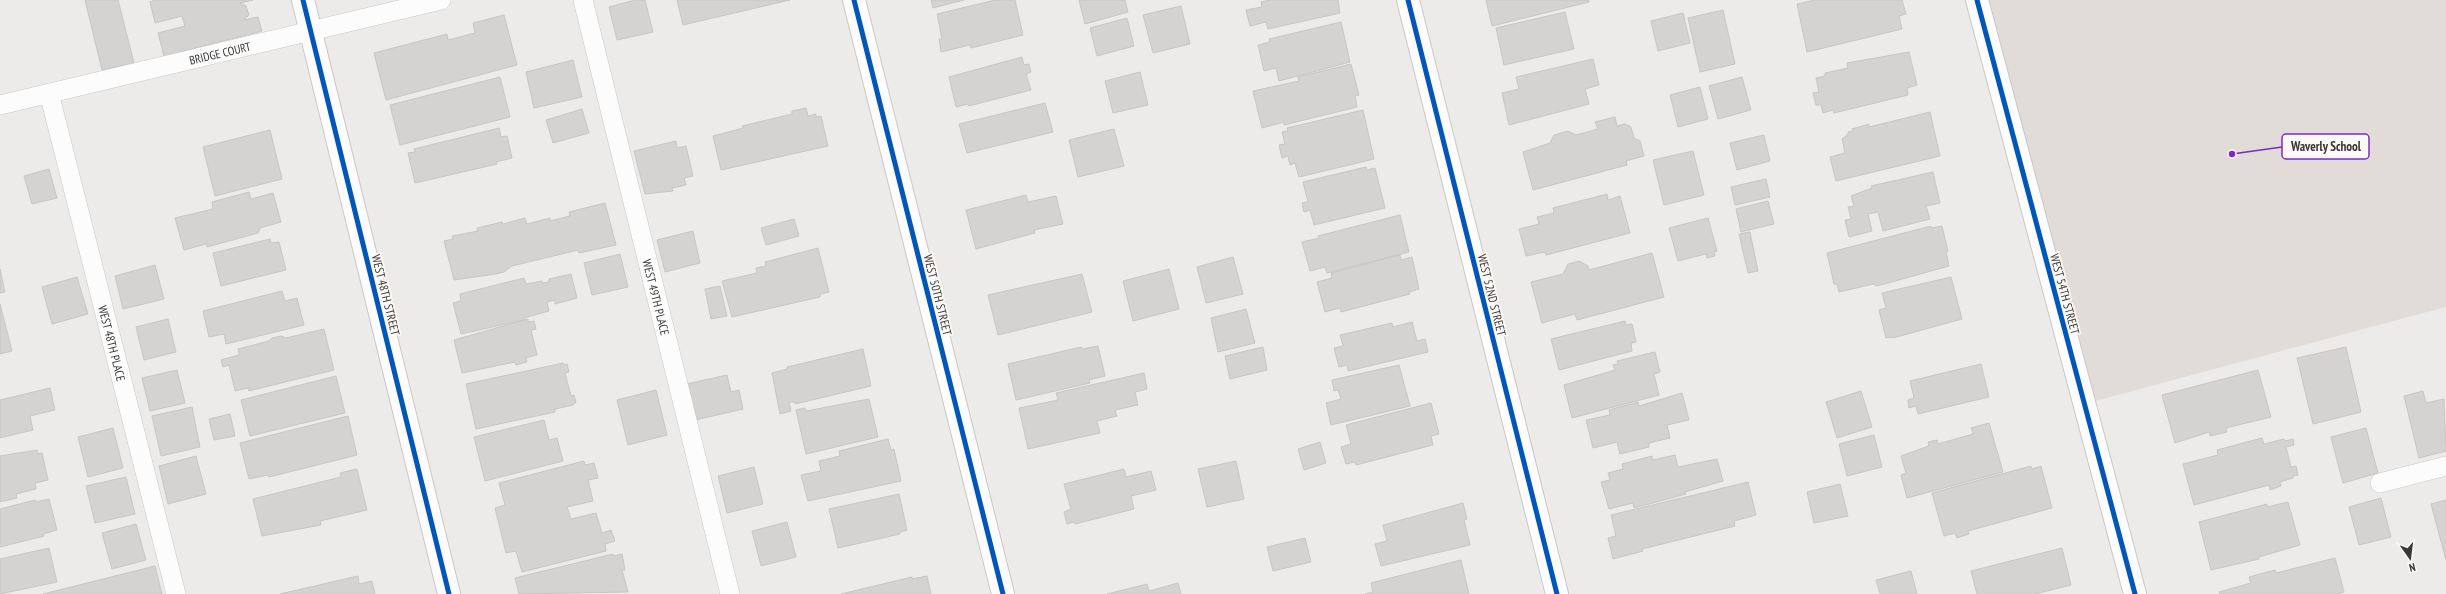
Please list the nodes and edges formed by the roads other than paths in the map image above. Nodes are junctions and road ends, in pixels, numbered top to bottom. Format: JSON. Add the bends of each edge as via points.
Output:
{"nodes":[{"id":1,"x":303,"y":0,"type":"edge"},
{"id":2,"x":441,"y":0,"type":"edge"},
{"id":3,"x":583,"y":0,"type":"edge"},
{"id":4,"x":854,"y":0,"type":"edge"},
{"id":5,"x":1408,"y":0,"type":"edge"},
{"id":6,"x":1976,"y":0,"type":"edge"},
{"id":7,"x":312,"y":32,"type":"junction"},
{"id":8,"x":48,"y":93,"type":"junction"},
{"id":9,"x":0,"y":105,"type":"edge"},
{"id":10,"x":2446,"y":466,"type":"edge"},
{"id":11,"x":2380,"y":483,"type":"dead end"},
{"id":12,"x":176,"y":594,"type":"edge"},
{"id":13,"x":449,"y":594,"type":"edge"},
{"id":14,"x":730,"y":594,"type":"edge"},
{"id":15,"x":1003,"y":594,"type":"edge"},
{"id":16,"x":1557,"y":594,"type":"edge"},
{"id":17,"x":2134,"y":594,"type":"edge"}],
"edges":[{"from":1,"to":7,"type":"street","name":"WEST 48TH STREET"},
{"from":2,"to":7,"type":"lane","name":"BRIDGE COURT"},
{"from":3,"to":14,"type":"lane","name":"WEST 49TH PLACE"},
{"from":4,"to":15,"type":"street","name":"WEST 50TH STREET"},
{"from":5,"to":16,"type":"street","name":"WEST 52ND STREET"},
{"from":6,"to":17,"type":"street","name":"WEST 54TH STREET"},
{"from":7,"to":8,"type":"lane","name":"BRIDGE COURT"},
{"from":7,"to":13,"type":"street","name":"WEST 48TH STREET"},
{"from":8,"to":9,"type":"lane","name":"BRIDGE COURT"},
{"from":8,"to":12,"type":"lane","name":"WEST 48TH PLACE"},
{"from":10,"to":11,"type":"lane"}]}
